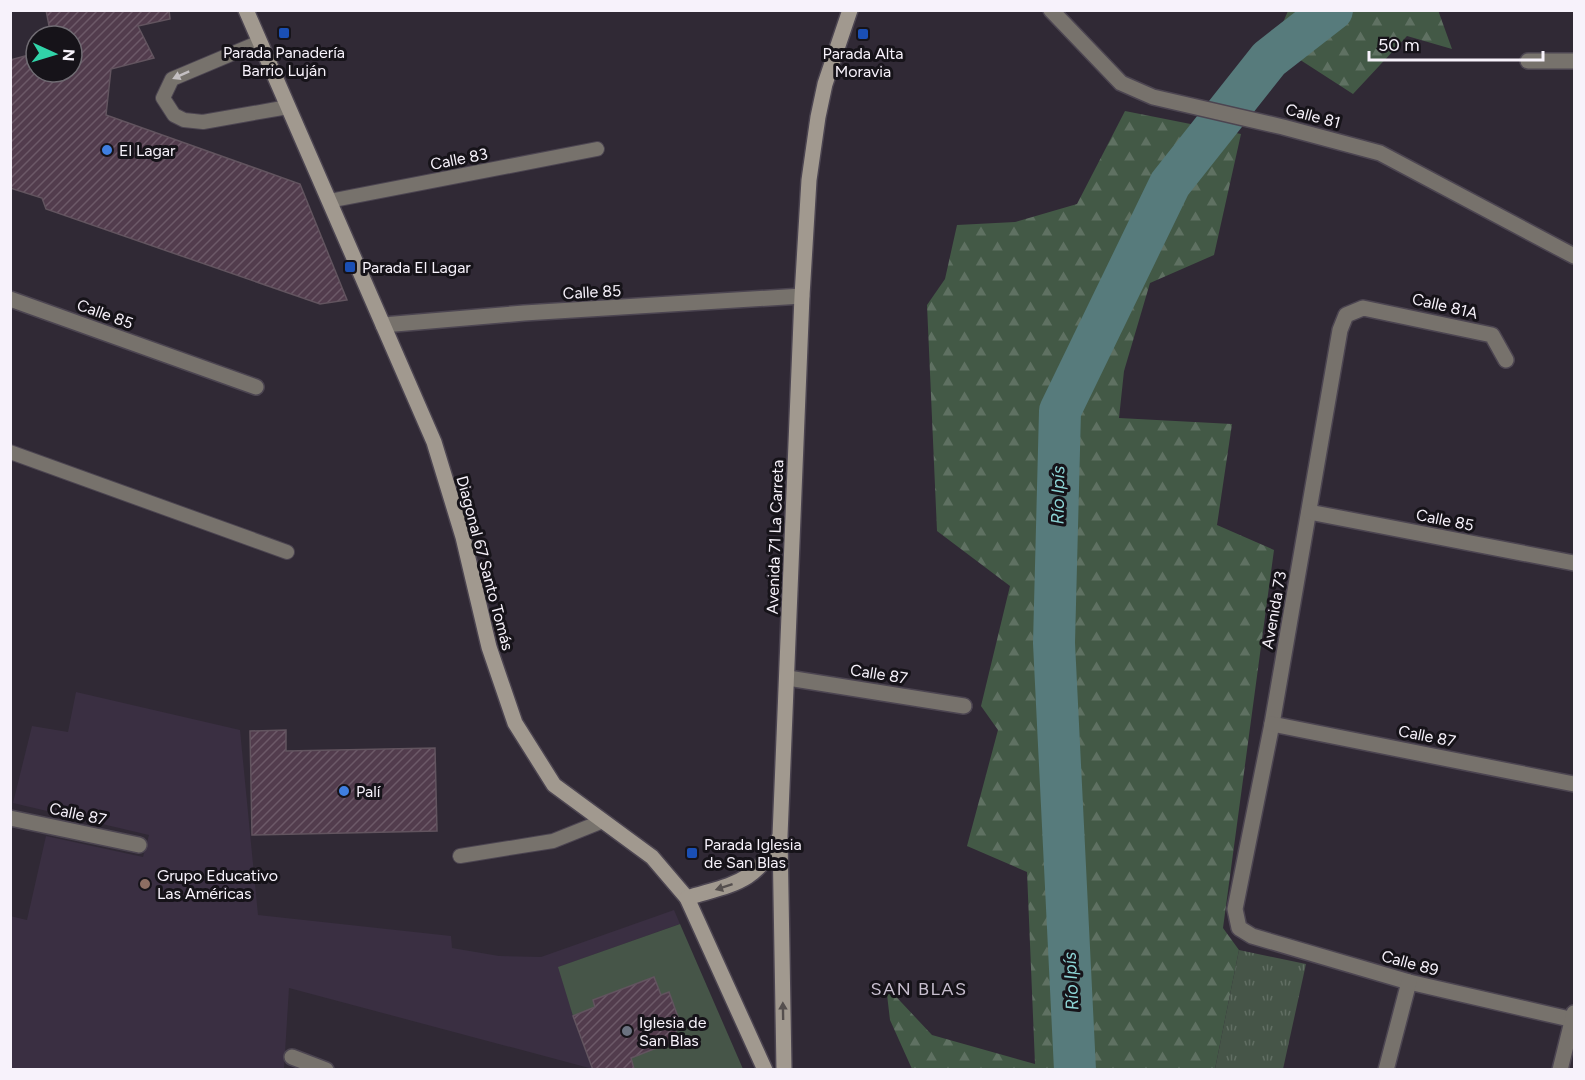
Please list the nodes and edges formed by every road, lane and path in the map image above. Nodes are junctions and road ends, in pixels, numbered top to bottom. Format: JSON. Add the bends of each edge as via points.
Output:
{"nodes":[{"id":1,"x":246,"y":10,"type":"edge"},
{"id":2,"x":850,"y":10,"type":"edge"},
{"id":3,"x":1051,"y":10,"type":"edge"},
{"id":4,"x":260,"y":42,"type":"junction"},
{"id":5,"x":1528,"y":61,"type":"dead end"},
{"id":6,"x":1575,"y":61,"type":"edge"},
{"id":7,"x":288,"y":106,"type":"junction"},
{"id":8,"x":597,"y":149,"type":"dead end"},
{"id":9,"x":329,"y":201,"type":"junction"},
{"id":10,"x":1575,"y":256,"type":"edge"},
{"id":11,"x":802,"y":296,"type":"junction"},
{"id":12,"x":10,"y":299,"type":"edge"},
{"id":13,"x":1363,"y":308,"type":"joint"},
{"id":14,"x":383,"y":325,"type":"junction"},
{"id":15,"x":1506,"y":360,"type":"dead end"},
{"id":16,"x":256,"y":387,"type":"dead end"},
{"id":17,"x":10,"y":452,"type":"edge"},
{"id":18,"x":1309,"y":512,"type":"junction"},
{"id":19,"x":287,"y":552,"type":"dead end"},
{"id":20,"x":1575,"y":563,"type":"edge"},
{"id":21,"x":788,"y":678,"type":"junction"},
{"id":22,"x":964,"y":706,"type":"dead end"},
{"id":23,"x":1272,"y":724,"type":"junction"},
{"id":24,"x":1575,"y":784,"type":"edge"},
{"id":25,"x":10,"y":818,"type":"edge"},
{"id":26,"x":603,"y":821,"type":"junction"},
{"id":27,"x":780,"y":836,"type":"junction"},
{"id":28,"x":139,"y":845,"type":"dead end"},
{"id":29,"x":460,"y":856,"type":"dead end"},
{"id":30,"x":687,"y":898,"type":"junction"},
{"id":31,"x":1239,"y":928,"type":"joint"},
{"id":32,"x":1409,"y":982,"type":"junction"},
{"id":33,"x":1574,"y":1018,"type":"edge"},
{"id":34,"x":292,"y":1056,"type":"dead end"},
{"id":35,"x":326,"y":1070,"type":"edge"},
{"id":36,"x":765,"y":1070,"type":"edge"},
{"id":37,"x":784,"y":1070,"type":"edge"},
{"id":38,"x":1386,"y":1070,"type":"edge"},
{"id":39,"x":1560,"y":1070,"type":"edge"}],
"edges":[{"from":1,"to":4,"type":"main road","name":"Diagonal 67 Santo Tomás"},
{"from":2,"to":11,"type":"main road","name":"Avenida 71 La Carreta","via":[[818,117],[809,180]]},
{"from":3,"to":10,"type":"street","name":"Calle 81","via":[[1121,82],[1153,97],[1380,153]]},
{"from":4,"to":7,"type":"main road","name":"Diagonal 67 Santo Tomás"},
{"from":4,"to":7,"type":"lane","one_way":true,"via":[[172,79],[163,98],[174,116],[194,122]]},
{"from":5,"to":6,"type":"street"},
{"from":7,"to":9,"type":"main road","name":"Diagonal 67 Santo Tomás"},
{"from":8,"to":9,"type":"lane","name":"Calle 83"},
{"from":9,"to":14,"type":"main road","name":"Diagonal 67 Santo Tomás"},
{"from":11,"to":14,"type":"street","name":"Calle 85"},
{"from":11,"to":21,"type":"main road","name":"Avenida 71 La Carreta"},
{"from":12,"to":16,"type":"street","name":"Calle 85"},
{"from":13,"to":15,"type":"street","name":"Calle 81A","via":[[1492,335]]},
{"from":13,"to":18,"type":"street","name":"Avenida 73","via":[[1346,315],[1340,330]]},
{"from":14,"to":26,"type":"main road","name":"Diagonal 67 Santo Tomás","via":[[434,442],[463,537],[489,647],[514,723],[554,785]]},
{"from":17,"to":19,"type":"lane"},
{"from":18,"to":20,"type":"street","name":"Calle 85"},
{"from":18,"to":23,"type":"street","name":"Avenida 73"},
{"from":21,"to":22,"type":"street","name":"Calle 87"},
{"from":21,"to":27,"type":"main road","name":"Avenida 71 La Carreta"},
{"from":23,"to":24,"type":"street","name":"Calle 87"},
{"from":23,"to":31,"type":"street","name":"Avenida 73","via":[[1234,909]]},
{"from":25,"to":28,"type":"street","name":"Calle 87"},
{"from":26,"to":29,"type":"lane","via":[[553,841]]},
{"from":26,"to":30,"type":"main road","name":"Diagonal 67 Santo Tomás","via":[[652,857]]},
{"from":27,"to":30,"type":"main road","one_way":true,"via":[[770,856],[752,875]]},
{"from":37,"to":27,"type":"main road","name":"Avenida 71 La Carreta","one_way":true},
{"from":30,"to":36,"type":"main road","name":"Diagonal 67 Santo Tomás"},
{"from":31,"to":32,"type":"street","name":"Calle 89","via":[[1252,936]]},
{"from":32,"to":33,"type":"street","name":"Calle 89"},
{"from":32,"to":38,"type":"street"},
{"from":33,"to":39,"type":"street"},
{"from":34,"to":35,"type":"street"}]}
